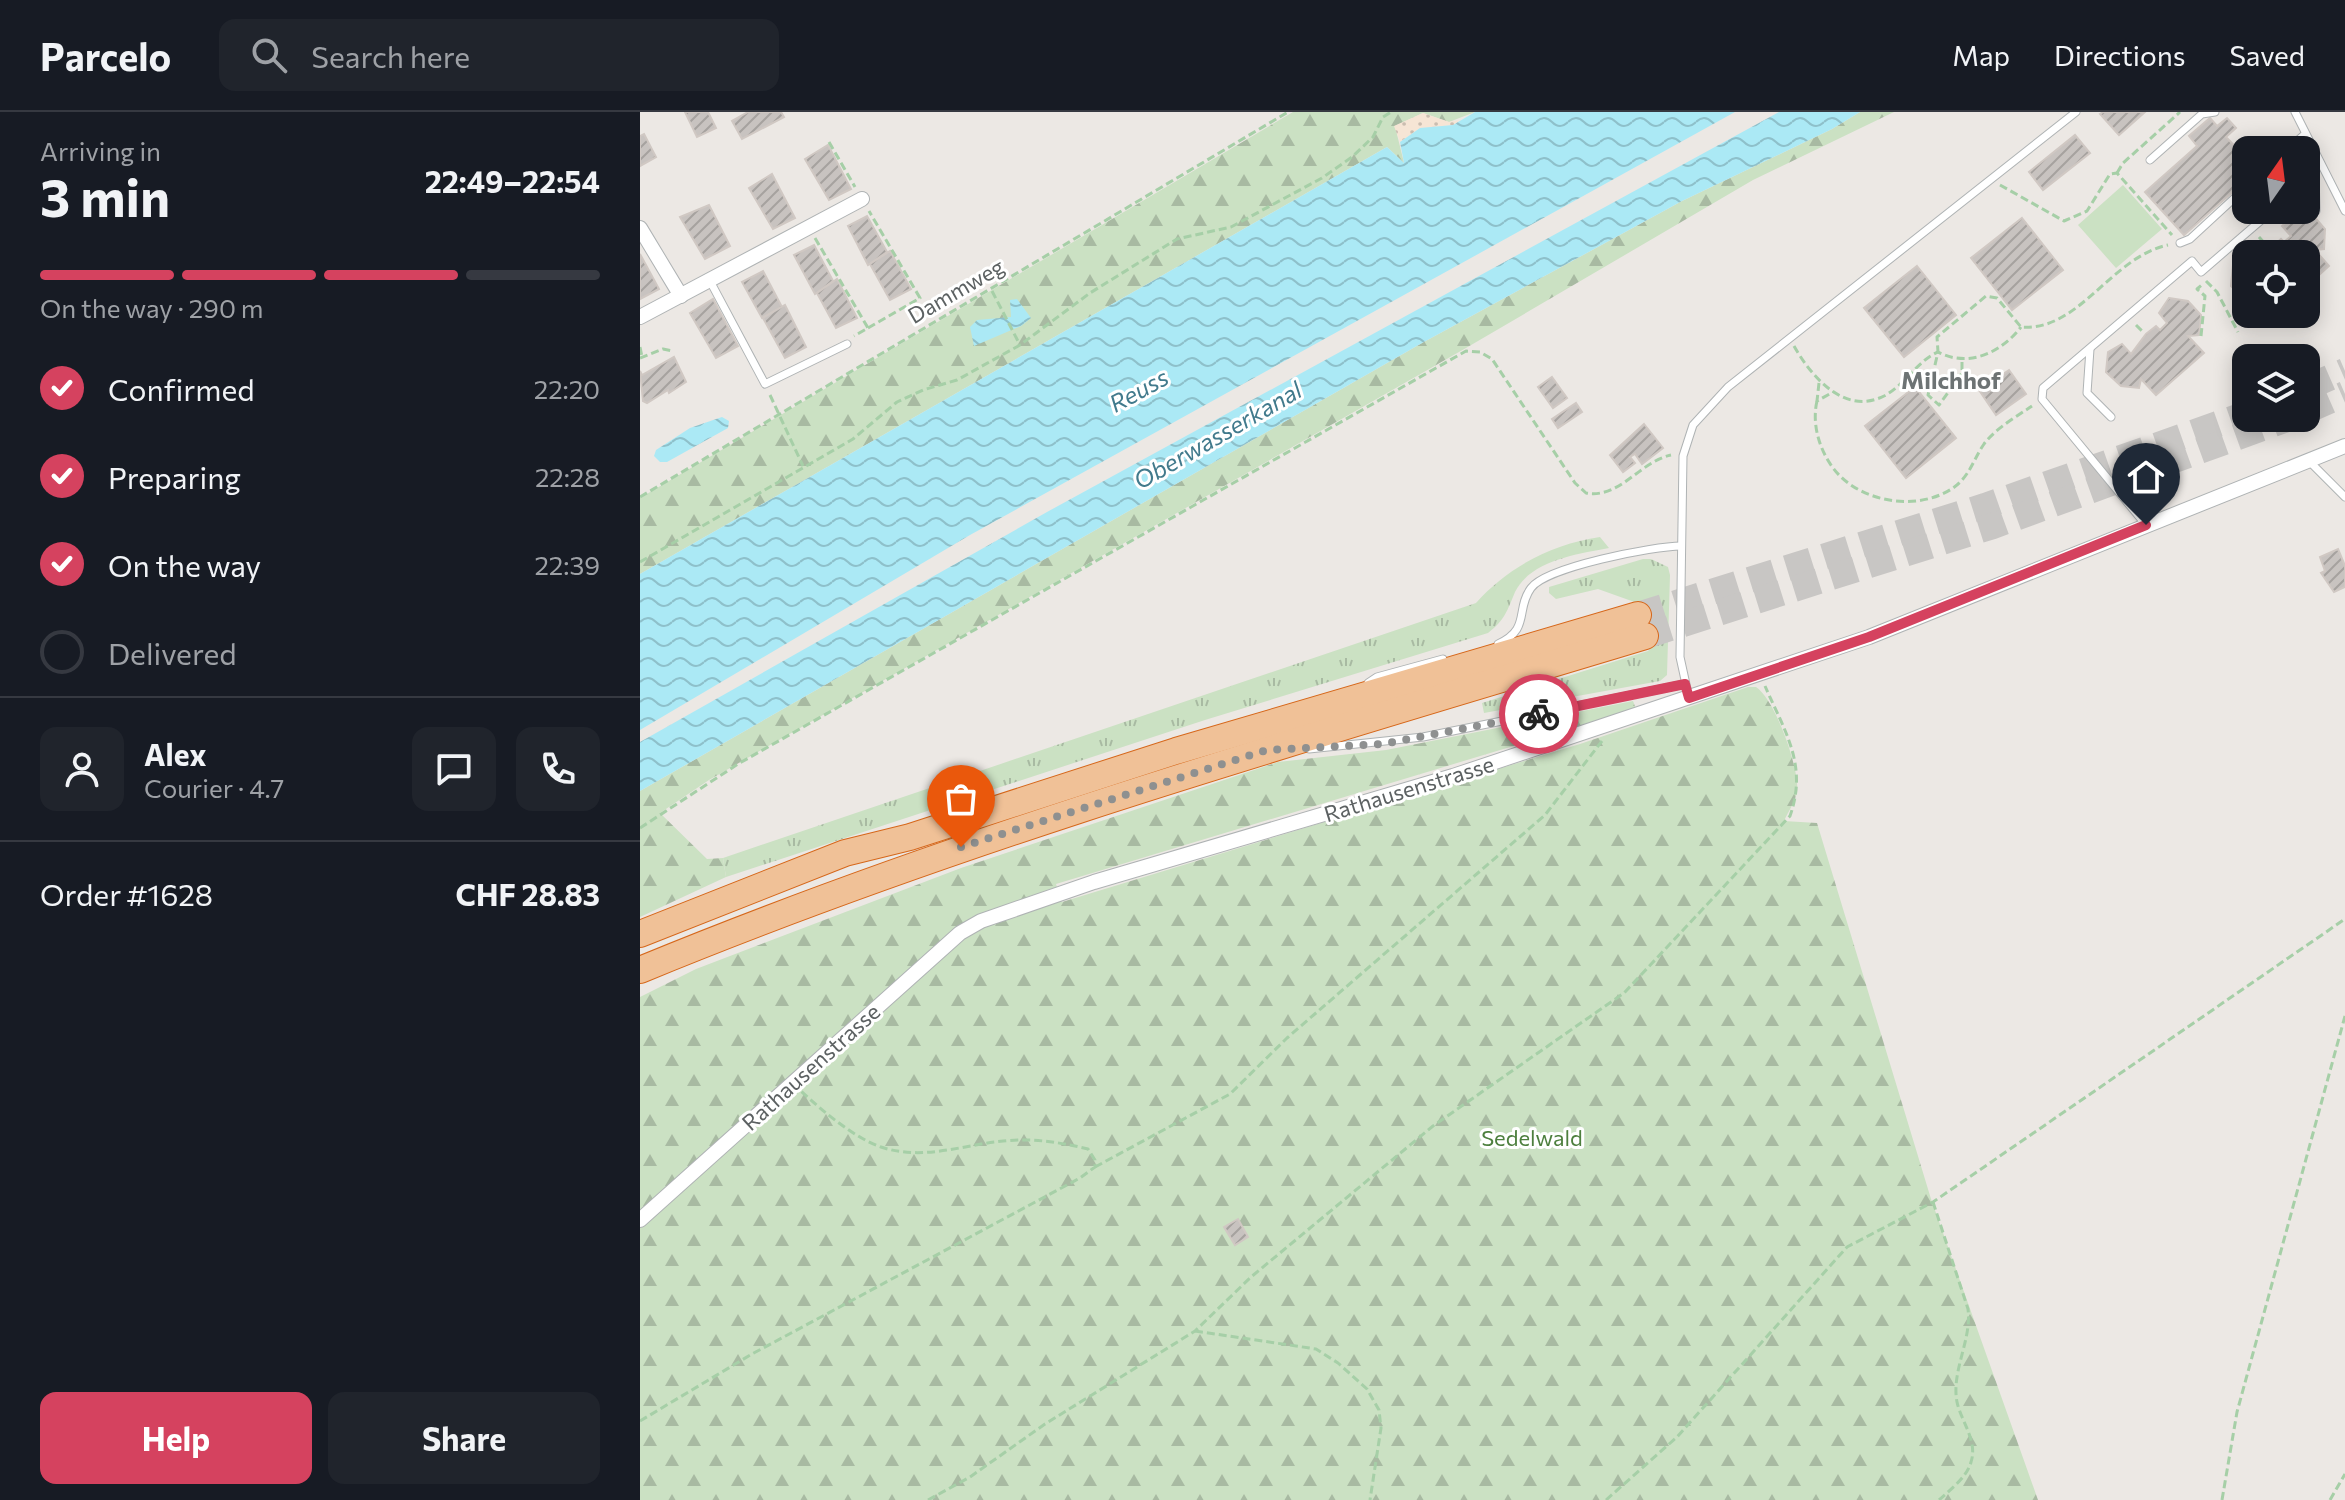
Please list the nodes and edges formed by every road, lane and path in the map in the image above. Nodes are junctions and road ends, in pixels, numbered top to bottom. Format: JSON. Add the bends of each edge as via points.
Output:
{"nodes":[{"id":1,"x":1288,"y":112,"type":"edge"},
{"id":2,"x":1391,"y":112,"type":"edge"},
{"id":3,"x":2076,"y":112,"type":"edge"},
{"id":4,"x":2180,"y":112,"type":"edge"},
{"id":5,"x":2215,"y":112,"type":"edge"},
{"id":6,"x":2295,"y":112,"type":"edge"},
{"id":7,"x":2305,"y":134,"type":"joint"},
{"id":8,"x":2303,"y":136,"type":"edge"},
{"id":9,"x":829,"y":142,"type":"dead end"},
{"id":10,"x":2150,"y":160,"type":"dead end"},
{"id":11,"x":2117,"y":173,"type":"junction"},
{"id":12,"x":2320,"y":174,"type":"edge"},
{"id":13,"x":1996,"y":179,"type":"junction"},
{"id":14,"x":862,"y":199,"type":"junction"},
{"id":15,"x":2232,"y":200,"type":"edge"},
{"id":16,"x":2345,"y":211,"type":"edge"},
{"id":17,"x":2257,"y":224,"type":"edge"},
{"id":18,"x":809,"y":227,"type":"junction"},
{"id":19,"x":640,"y":228,"type":"edge"},
{"id":20,"x":2180,"y":243,"type":"junction"},
{"id":21,"x":2220,"y":257,"type":"junction"},
{"id":22,"x":710,"y":281,"type":"junction"},
{"id":23,"x":2206,"y":281,"type":"junction"},
{"id":24,"x":991,"y":290,"type":"junction"},
{"id":25,"x":681,"y":296,"type":"junction"},
{"id":26,"x":640,"y":317,"type":"edge"},
{"id":27,"x":2021,"y":327,"type":"junction"},
{"id":28,"x":868,"y":328,"type":"junction"},
{"id":29,"x":2238,"y":332,"type":"dead end"},
{"id":30,"x":2201,"y":336,"type":"dead end"},
{"id":31,"x":1790,"y":338,"type":"junction"},
{"id":32,"x":847,"y":344,"type":"joint"},
{"id":33,"x":1020,"y":345,"type":"junction"},
{"id":34,"x":640,"y":347,"type":"edge"},
{"id":35,"x":2090,"y":349,"type":"junction"},
{"id":36,"x":673,"y":351,"type":"dead end"},
{"id":37,"x":1938,"y":352,"type":"junction"},
{"id":38,"x":641,"y":358,"type":"edge"},
{"id":39,"x":1962,"y":362,"type":"junction"},
{"id":40,"x":1819,"y":383,"type":"junction"},
{"id":41,"x":765,"y":384,"type":"junction"},
{"id":42,"x":1833,"y":392,"type":"junction"},
{"id":43,"x":2042,"y":399,"type":"junction"},
{"id":44,"x":1817,"y":401,"type":"junction"},
{"id":45,"x":780,"y":414,"type":"junction"},
{"id":46,"x":2111,"y":417,"type":"dead end"},
{"id":47,"x":2345,"y":446,"type":"edge"},
{"id":48,"x":1683,"y":456,"type":"junction"},
{"id":49,"x":2309,"y":460,"type":"junction"},
{"id":50,"x":803,"y":466,"type":"junction"},
{"id":51,"x":640,"y":497,"type":"edge"},
{"id":52,"x":2345,"y":497,"type":"edge"},
{"id":53,"x":2146,"y":525,"type":"junction"},
{"id":54,"x":1681,"y":546,"type":"junction"},
{"id":55,"x":640,"y":562,"type":"edge"},
{"id":56,"x":1484,"y":648,"type":"dead end"},
{"id":57,"x":1453,"y":656,"type":"dead end"},
{"id":58,"x":1760,"y":675,"type":"junction"},
{"id":59,"x":1687,"y":691,"type":"junction"},
{"id":60,"x":1343,"y":700,"type":"junction"},
{"id":61,"x":1616,"y":722,"type":"junction"},
{"id":62,"x":1267,"y":750,"type":"junction"},
{"id":63,"x":640,"y":828,"type":"edge"},
{"id":64,"x":910,"y":837,"type":"junction"},
{"id":65,"x":2345,"y":919,"type":"edge"},
{"id":66,"x":640,"y":934,"type":"edge"},
{"id":67,"x":640,"y":946,"type":"edge"},
{"id":68,"x":640,"y":970,"type":"edge"},
{"id":69,"x":2345,"y":1016,"type":"edge"},
{"id":70,"x":793,"y":1083,"type":"junction"},
{"id":71,"x":1095,"y":1167,"type":"junction"},
{"id":72,"x":1933,"y":1202,"type":"junction"},
{"id":73,"x":640,"y":1220,"type":"edge"},
{"id":74,"x":1195,"y":1331,"type":"junction"},
{"id":75,"x":640,"y":1421,"type":"edge"},
{"id":76,"x":2345,"y":1474,"type":"edge"},
{"id":77,"x":928,"y":1500,"type":"edge"},
{"id":78,"x":1370,"y":1500,"type":"edge"},
{"id":79,"x":1606,"y":1500,"type":"edge"},
{"id":80,"x":1939,"y":1500,"type":"edge"},
{"id":81,"x":2222,"y":1500,"type":"edge"},
{"id":82,"x":2330,"y":1500,"type":"edge"}],
"edges":[{"from":1,"to":24,"type":"path","name":"Dammweg"},
{"from":2,"to":33,"type":"path","via":[[1373,137],[1322,178],[1231,227],[1177,239]]},
{"from":3,"to":13,"type":"lane"},
{"from":4,"to":11,"type":"path"},
{"from":5,"to":10,"type":"lane","via":[[2202,114]]},
{"from":6,"to":7,"type":"lane"},
{"from":7,"to":8,"type":"lane"},
{"from":9,"to":14,"type":"path"},
{"from":11,"to":13,"type":"path","via":[[2110,174],[2087,211],[2064,221]]},
{"from":11,"to":20,"type":"path"},
{"from":12,"to":16,"type":"lane"},
{"from":13,"to":31,"type":"lane"},
{"from":14,"to":18,"type":"street"},
{"from":14,"to":28,"type":"path","via":[[920,298]]},
{"from":15,"to":20,"type":"lane"},
{"from":17,"to":21,"type":"lane"},
{"from":18,"to":22,"type":"street"},
{"from":18,"to":28,"type":"path"},
{"from":19,"to":25,"type":"street"},
{"from":20,"to":27,"type":"path","via":[[2138,254],[2071,312]]},
{"from":21,"to":23,"type":"path","via":[[2221,268]]},
{"from":21,"to":35,"type":"lane","via":[[2201,272],[2192,261]]},
{"from":22,"to":25,"type":"street"},
{"from":22,"to":41,"type":"lane"},
{"from":23,"to":29,"type":"path"},
{"from":23,"to":30,"type":"path","via":[[2197,289],[2205,296]]},
{"from":24,"to":33,"type":"path"},
{"from":24,"to":45,"type":"path","name":"Dammweg"},
{"from":25,"to":26,"type":"street"},
{"from":27,"to":37,"type":"path","via":[[1997,298],[1986,296],[1937,337]]},
{"from":27,"to":39,"type":"path","via":[[2008,340]]},
{"from":28,"to":32,"type":"path"},
{"from":31,"to":40,"type":"path"},
{"from":31,"to":48,"type":"lane","via":[[1708,405],[1693,425]]},
{"from":32,"to":41,"type":"lane"},
{"from":33,"to":50,"type":"path","via":[[957,380],[897,402],[853,439]]},
{"from":34,"to":38,"type":"path"},
{"from":35,"to":43,"type":"lane","via":[[2043,388]]},
{"from":35,"to":46,"type":"lane","via":[[2087,393]]},
{"from":36,"to":38,"type":"path","via":[[663,349]]},
{"from":37,"to":39,"type":"path"},
{"from":37,"to":39,"type":"path","via":[[1928,395],[1939,405],[1962,373]]},
{"from":37,"to":42,"type":"path","via":[[1885,396],[1865,400]]},
{"from":40,"to":42,"type":"path"},
{"from":40,"to":44,"type":"path"},
{"from":41,"to":45,"type":"path"},
{"from":42,"to":44,"type":"path"},
{"from":43,"to":44,"type":"path","via":[[1997,430],[1972,470],[1951,490],[1902,502],[1877,499],[1838,474],[1816,432]]},
{"from":43,"to":53,"type":"lane"},
{"from":45,"to":50,"type":"path"},
{"from":45,"to":51,"type":"path","name":"Dammweg"},
{"from":47,"to":49,"type":"street","name":"Rathausenstrasse"},
{"from":48,"to":54,"type":"lane"},
{"from":48,"to":63,"type":"path","via":[[1660,459],[1608,493],[1586,493],[1492,359],[1466,351],[738,764]]},
{"from":49,"to":52,"type":"lane"},
{"from":49,"to":53,"type":"street","name":"Rathausenstrasse"},
{"from":50,"to":55,"type":"path"},
{"from":53,"to":58,"type":"street","name":"Rathausenstrasse","via":[[1869,637]]},
{"from":54,"to":56,"type":"lane","via":[[1641,548],[1539,580],[1530,589],[1517,631]]},
{"from":54,"to":59,"type":"lane","via":[[1680,657]]},
{"from":57,"to":60,"type":"lane","via":[[1377,677]]},
{"from":58,"to":59,"type":"street","name":"Rathausenstrasse"},
{"from":58,"to":74,"type":"path","via":[[1799,775],[1798,794],[1784,823],[1624,993],[1433,1126],[1251,1277]]},
{"from":59,"to":61,"type":"street","name":"Rathausenstrasse"},
{"from":59,"to":62,"type":"lane","via":[[1383,744]]},
{"from":60,"to":62,"type":"highway","via":[[1642,626]]},
{"from":60,"to":64,"type":"highway"},
{"from":61,"to":70,"type":"street","name":"Rathausenstrasse","via":[[981,921],[960,933]]},
{"from":61,"to":71,"type":"path","via":[[1545,815],[1287,1038],[1230,1094]]},
{"from":62,"to":68,"type":"highway","via":[[961,847]]},
{"from":64,"to":66,"type":"highway","via":[[845,853]]},
{"from":64,"to":67,"type":"highway"},
{"from":65,"to":72,"type":"path"},
{"from":69,"to":81,"type":"path","via":[[2237,1412]]},
{"from":70,"to":71,"type":"path","via":[[822,1111],[881,1147],[925,1153],[1043,1139],[1088,1149]]},
{"from":70,"to":73,"type":"street","name":"Rathausenstrasse"},
{"from":71,"to":75,"type":"path"},
{"from":72,"to":79,"type":"path","via":[[1847,1247],[1677,1437]]},
{"from":72,"to":80,"type":"path","via":[[1968,1309],[1970,1326],[1956,1387],[1973,1450],[1968,1471]]},
{"from":74,"to":77,"type":"path"},
{"from":74,"to":78,"type":"path","via":[[1316,1349],[1367,1389],[1379,1410],[1381,1428]]},
{"from":76,"to":82,"type":"path"}]}
